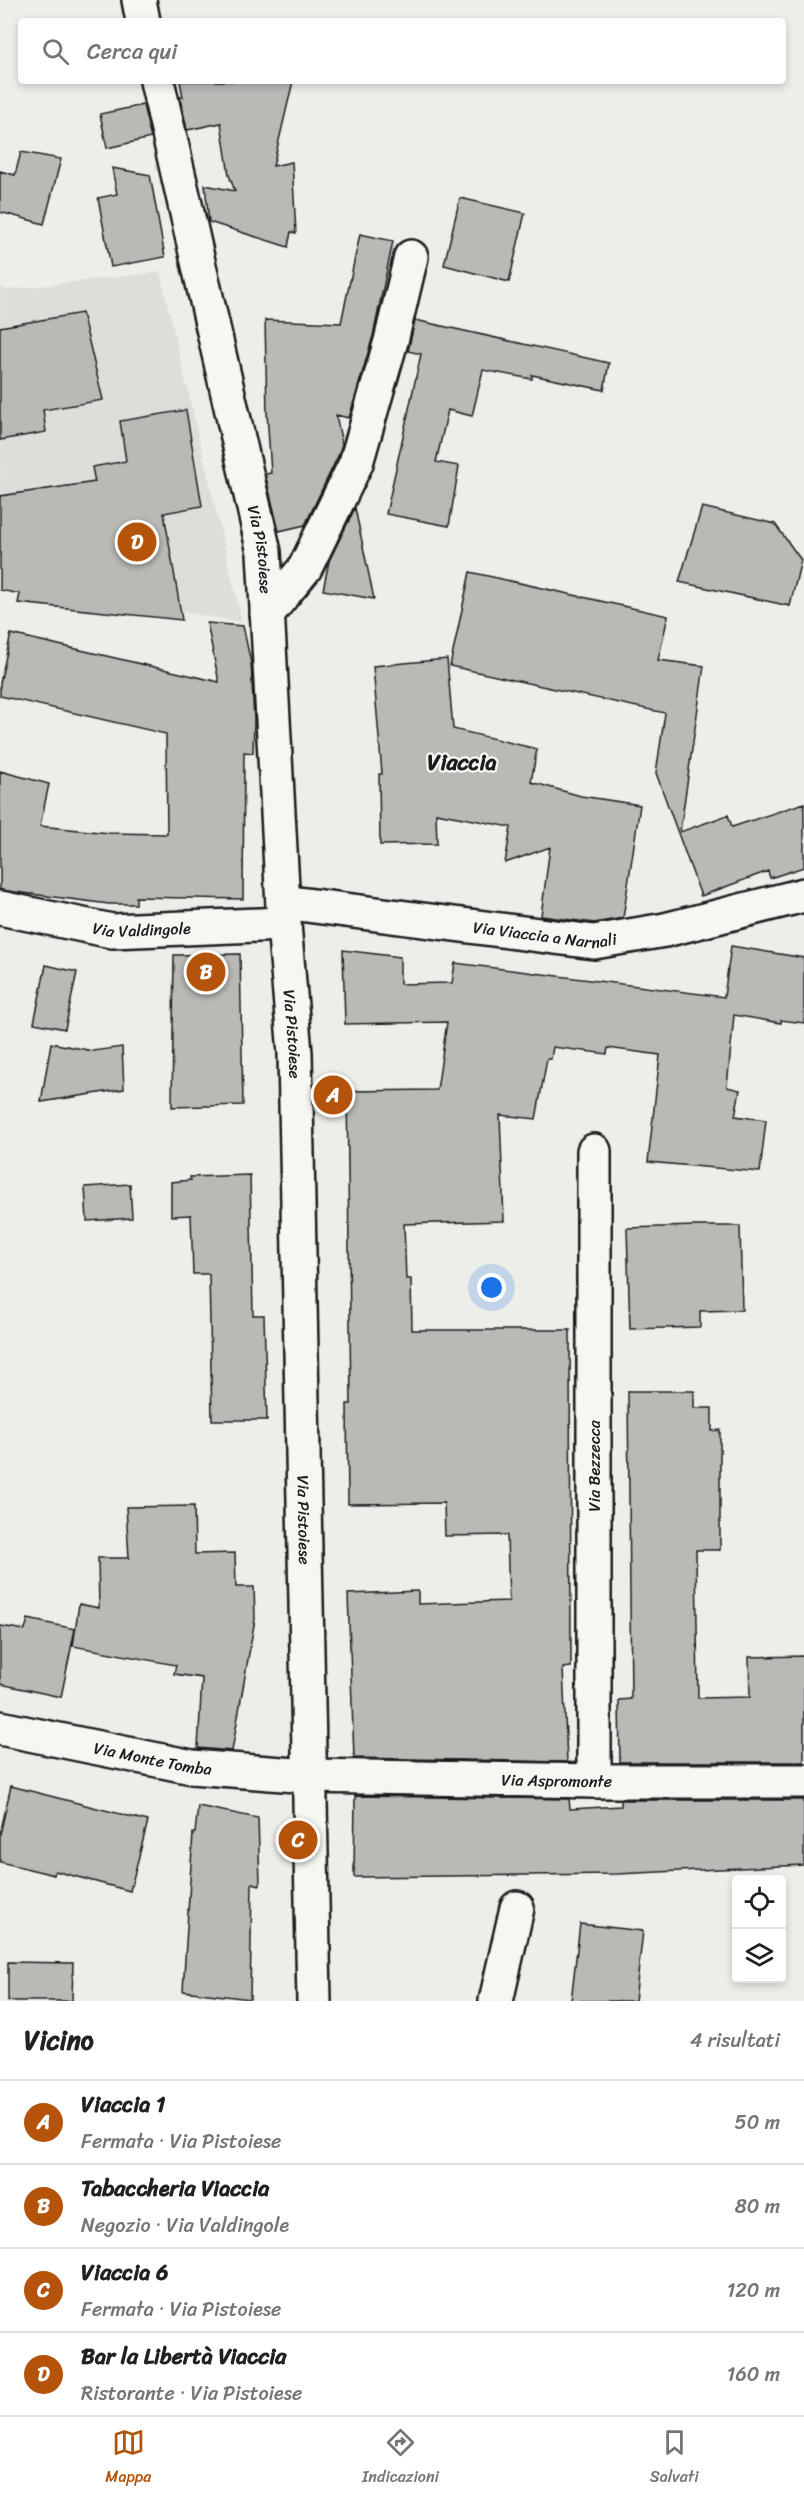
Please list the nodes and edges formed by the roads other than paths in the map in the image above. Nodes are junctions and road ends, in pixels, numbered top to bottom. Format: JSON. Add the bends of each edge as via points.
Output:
{"nodes":[{"id":1,"x":139,"y":0,"type":"edge"},
{"id":2,"x":143,"y":18,"type":"edge"},
{"id":3,"x":158,"y":84,"type":"edge"},
{"id":4,"x":411,"y":257,"type":"dead end"},
{"id":5,"x":267,"y":614,"type":"junction"},
{"id":6,"x":804,"y":895,"type":"edge"},
{"id":7,"x":0,"y":908,"type":"edge"},
{"id":8,"x":284,"y":913,"type":"junction"},
{"id":9,"x":594,"y":1150,"type":"dead end"},
{"id":10,"x":0,"y":1728,"type":"edge"},
{"id":11,"x":309,"y":1776,"type":"junction"},
{"id":12,"x":594,"y":1781,"type":"junction"},
{"id":13,"x":804,"y":1781,"type":"edge"},
{"id":14,"x":517,"y":1908,"type":"dead end"},
{"id":15,"x":314,"y":2001,"type":"edge"},
{"id":16,"x":496,"y":2001,"type":"edge"}],
"edges":[{"from":1,"to":2,"type":"street"},
{"from":3,"to":5,"type":"street","name":"Via Pistoiese","via":[[264,552]]},
{"from":4,"to":5,"type":"street","via":[[356,463],[305,568]]},
{"from":5,"to":8,"type":"street","name":"Via Pistoiese"},
{"from":6,"to":8,"type":"street","name":"Via Viaccia a Narnali","via":[[665,930],[594,942]]},
{"from":7,"to":8,"type":"street","name":"Via Valdingole","via":[[112,931]]},
{"from":8,"to":11,"type":"street","name":"Via Pistoiese","via":[[295,1053]]},
{"from":9,"to":12,"type":"street","name":"Via Bezzecca"},
{"from":10,"to":11,"type":"street","name":"Via Monte Tomba","via":[[192,1767]]},
{"from":11,"to":12,"type":"street","name":"Via Aspromonte"},
{"from":11,"to":15,"type":"street","name":"Via Pistoiese"},
{"from":12,"to":13,"type":"street","name":"Via Aspromonte"},
{"from":14,"to":16,"type":"street"}]}
